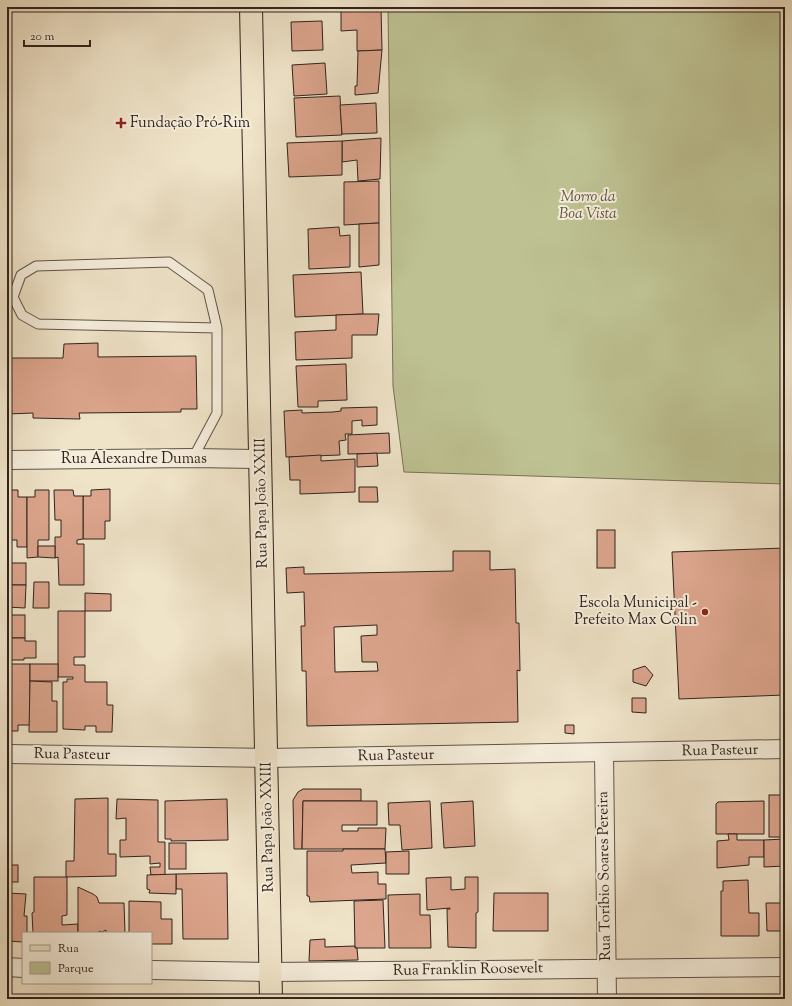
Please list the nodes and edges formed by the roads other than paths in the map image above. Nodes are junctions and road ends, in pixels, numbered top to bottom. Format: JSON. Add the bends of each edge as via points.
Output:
{"nodes":[{"id":1,"x":251,"y":7,"type":"edge"},
{"id":2,"x":218,"y":328,"type":"junction"},
{"id":3,"x":193,"y":458,"type":"junction"},
{"id":4,"x":261,"y":459,"type":"junction"},
{"id":5,"x":7,"y":460,"type":"edge"},
{"id":6,"x":785,"y":749,"type":"edge"},
{"id":7,"x":604,"y":753,"type":"junction"},
{"id":8,"x":7,"y":754,"type":"edge"},
{"id":9,"x":266,"y":758,"type":"junction"},
{"id":10,"x":7,"y":967,"type":"edge"},
{"id":11,"x":785,"y":967,"type":"edge"},
{"id":12,"x":22,"y":968,"type":"edge"},
{"id":13,"x":606,"y":968,"type":"junction"},
{"id":14,"x":152,"y":970,"type":"edge"},
{"id":15,"x":271,"y":972,"type":"junction"},
{"id":16,"x":271,"y":999,"type":"edge"},
{"id":17,"x":607,"y":999,"type":"edge"}],
"edges":[{"from":1,"to":4,"type":"main road","name":"Rua Papa João XXIII"},
{"from":2,"to":2,"type":"lane","via":[[208,290],[169,262],[36,266],[21,276],[13,297],[22,315],[38,324]]},
{"from":2,"to":3,"type":"lane","via":[[217,413]]},
{"from":3,"to":4,"type":"street","name":"Rua Alexandre Dumas"},
{"from":3,"to":5,"type":"street","name":"Rua Alexandre Dumas"},
{"from":4,"to":9,"type":"main road","name":"Rua Papa João XXIII"},
{"from":6,"to":7,"type":"street","name":"Rua Pasteur"},
{"from":7,"to":9,"type":"street","name":"Rua Pasteur"},
{"from":7,"to":13,"type":"street","name":"Rua Toríbio Soares Pereira"},
{"from":8,"to":9,"type":"street","name":"Rua Pasteur"},
{"from":9,"to":15,"type":"main road","name":"Rua Papa João XXIII"},
{"from":10,"to":12,"type":"street"},
{"from":11,"to":13,"type":"street","name":"Rua Franklin Roosevelt"},
{"from":13,"to":15,"type":"street","name":"Rua Franklin Roosevelt"},
{"from":13,"to":17,"type":"street","name":"Rua Toríbio Soares Pereira"},
{"from":14,"to":15,"type":"street","name":"Rua Franklin Roosevelt"},
{"from":15,"to":16,"type":"main road","name":"Rua Papa João XXIII"}]}
